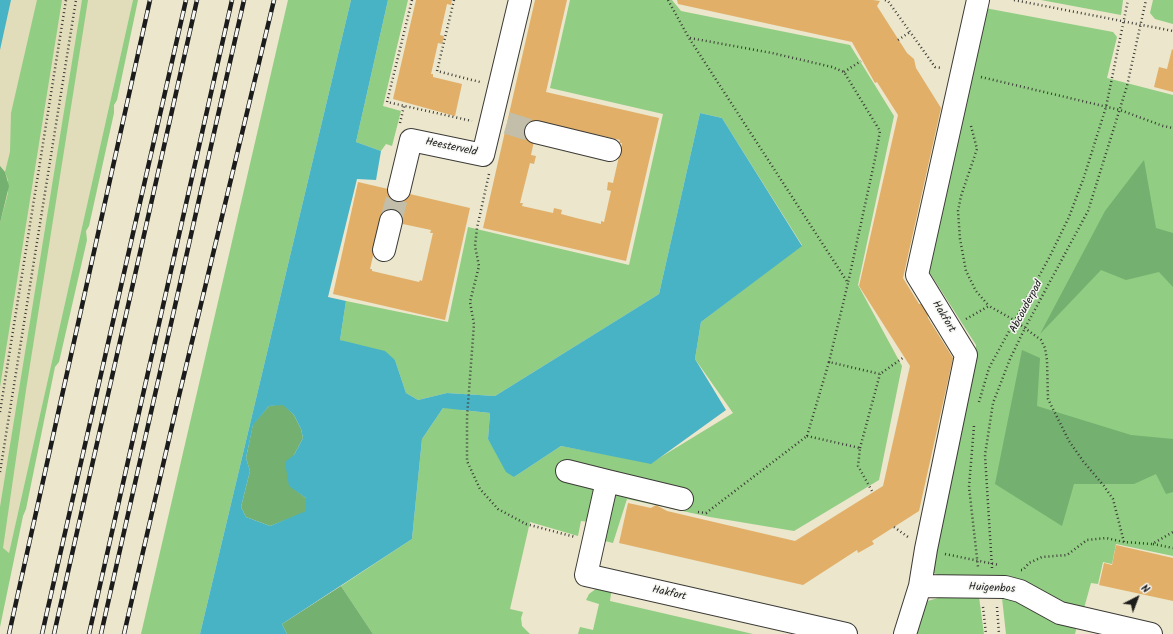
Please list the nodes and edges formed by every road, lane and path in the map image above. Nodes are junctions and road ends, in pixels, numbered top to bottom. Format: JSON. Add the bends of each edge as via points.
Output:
{"nodes":[{"id":1,"x":66,"y":0,"type":"edge"},
{"id":2,"x":76,"y":0,"type":"edge"},
{"id":3,"x":412,"y":0,"type":"edge"},
{"id":4,"x":454,"y":0,"type":"edge"},
{"id":5,"x":520,"y":0,"type":"edge"},
{"id":6,"x":668,"y":0,"type":"edge"},
{"id":7,"x":885,"y":0,"type":"edge"},
{"id":8,"x":978,"y":0,"type":"edge"},
{"id":9,"x":1014,"y":0,"type":"edge"},
{"id":10,"x":1128,"y":0,"type":"edge"},
{"id":11,"x":1146,"y":0,"type":"edge"},
{"id":12,"x":1124,"y":22,"type":"junction"},
{"id":13,"x":1140,"y":25,"type":"junction"},
{"id":14,"x":1173,"y":31,"type":"edge"},
{"id":15,"x":910,"y":32,"type":"junction"},
{"id":16,"x":689,"y":38,"type":"junction"},
{"id":17,"x":898,"y":40,"type":"dead end"},
{"id":18,"x":861,"y":61,"type":"dead end"},
{"id":19,"x":844,"y":72,"type":"junction"},
{"id":20,"x":963,"y":73,"type":"junction"},
{"id":21,"x":500,"y":87,"type":"junction"},
{"id":22,"x":955,"y":106,"type":"junction"},
{"id":23,"x":1106,"y":107,"type":"junction"},
{"id":24,"x":1120,"y":110,"type":"junction"},
{"id":25,"x":496,"y":123,"type":"junction"},
{"id":26,"x":1173,"y":128,"type":"edge"},
{"id":27,"x":536,"y":132,"type":"tunnel mouth"},
{"id":28,"x":610,"y":150,"type":"dead end"},
{"id":29,"x":483,"y":155,"type":"junction"},
{"id":30,"x":399,"y":190,"type":"tunnel mouth"},
{"id":31,"x":391,"y":221,"type":"tunnel mouth"},
{"id":32,"x":384,"y":250,"type":"dead end"},
{"id":33,"x":848,"y":283,"type":"junction"},
{"id":34,"x":989,"y":306,"type":"junction"},
{"id":35,"x":1014,"y":320,"type":"junction"},
{"id":36,"x":950,"y":328,"type":"junction"},
{"id":37,"x":1025,"y":328,"type":"junction"},
{"id":38,"x":904,"y":357,"type":"dead end"},
{"id":39,"x":829,"y":362,"type":"junction"},
{"id":40,"x":880,"y":374,"type":"junction"},
{"id":41,"x":977,"y":407,"type":"dead end"},
{"id":42,"x":0,"y":412,"type":"edge"},
{"id":43,"x":974,"y":421,"type":"dead end"},
{"id":44,"x":807,"y":436,"type":"junction"},
{"id":45,"x":860,"y":448,"type":"junction"},
{"id":46,"x":567,"y":471,"type":"dead end"},
{"id":47,"x":0,"y":472,"type":"edge"},
{"id":48,"x":607,"y":481,"type":"junction"},
{"id":49,"x":872,"y":492,"type":"dead end"},
{"id":50,"x":682,"y":499,"type":"joint"},
{"id":51,"x":1173,"y":532,"type":"edge"},
{"id":52,"x":1124,"y":542,"type":"junction"},
{"id":53,"x":1152,"y":544,"type":"junction"},
{"id":54,"x":592,"y":546,"type":"junction"},
{"id":55,"x":1173,"y":548,"type":"edge"},
{"id":56,"x":926,"y":549,"type":"junction"},
{"id":57,"x":977,"y":561,"type":"junction"},
{"id":58,"x":991,"y":564,"type":"junction"},
{"id":59,"x":1005,"y":567,"type":"dead end"},
{"id":60,"x":1020,"y":570,"type":"dead end"},
{"id":61,"x":920,"y":586,"type":"junction"},
{"id":62,"x":988,"y":588,"type":"junction"},
{"id":63,"x":846,"y":634,"type":"edge"},
{"id":64,"x":905,"y":634,"type":"edge"},
{"id":65,"x":986,"y":634,"type":"edge"},
{"id":66,"x":999,"y":634,"type":"edge"},
{"id":67,"x":1151,"y":634,"type":"edge"}],
"edges":[{"from":1,"to":42,"type":"path"},
{"from":2,"to":47,"type":"path"},
{"from":3,"to":25,"type":"path","via":[[387,102]]},
{"from":4,"to":21,"type":"path","via":[[437,71]]},
{"from":5,"to":21,"type":"street","name":"Heesterveld"},
{"from":6,"to":16,"type":"path"},
{"from":7,"to":15,"type":"path","via":[[888,0]]},
{"from":8,"to":20,"type":"street","name":"Hakfort"},
{"from":9,"to":12,"type":"path"},
{"from":10,"to":12,"type":"path","name":"Abcouderpad"},
{"from":11,"to":13,"type":"path","name":"Abcouderpad"},
{"from":12,"to":13,"type":"path"},
{"from":12,"to":23,"type":"path","name":"Abcouderpad"},
{"from":13,"to":14,"type":"path"},
{"from":13,"to":24,"type":"path","name":"Abcouderpad"},
{"from":15,"to":17,"type":"path"},
{"from":15,"to":20,"type":"path","via":[[934,66]]},
{"from":16,"to":19,"type":"path","via":[[772,53]]},
{"from":16,"to":33,"type":"path"},
{"from":18,"to":19,"type":"path"},
{"from":19,"to":33,"type":"path","via":[[880,131]]},
{"from":20,"to":22,"type":"street","name":"Hakfort"},
{"from":20,"to":23,"type":"path"},
{"from":21,"to":25,"type":"street","name":"Heesterveld"},
{"from":22,"to":34,"type":"path","via":[[970,122],[977,148],[958,211],[960,239],[966,271],[976,290]]},
{"from":22,"to":36,"type":"street","name":"Hakfort","via":[[917,275]]},
{"from":23,"to":24,"type":"path"},
{"from":23,"to":35,"type":"path","name":"Abcouderpad","via":[[1069,217]]},
{"from":24,"to":26,"type":"path"},
{"from":24,"to":37,"type":"path","name":"Abcouderpad","via":[[1088,211]]},
{"from":25,"to":29,"type":"street","name":"Heesterveld"},
{"from":27,"to":28,"type":"street"},
{"from":29,"to":30,"type":"street","name":"Heesterveld","via":[[411,140]]},
{"from":29,"to":54,"type":"path","via":[[491,161],[477,228],[479,266],[470,302],[474,324],[467,417],[467,461],[480,489],[498,509],[526,524]]},
{"from":31,"to":32,"type":"street"},
{"from":33,"to":39,"type":"path"},
{"from":34,"to":35,"type":"path"},
{"from":34,"to":36,"type":"path"},
{"from":35,"to":37,"type":"path"},
{"from":35,"to":41,"type":"path","name":"Abcouderpad","via":[[989,368]]},
{"from":36,"to":56,"type":"street","name":"Hakfort","via":[[966,355]]},
{"from":37,"to":52,"type":"path","via":[[1041,340],[1045,348],[1048,399],[1069,441],[1113,499]]},
{"from":37,"to":58,"type":"path","name":"Abcouderpad","via":[[993,403],[985,454]]},
{"from":38,"to":40,"type":"path"},
{"from":39,"to":40,"type":"path"},
{"from":39,"to":44,"type":"path"},
{"from":40,"to":45,"type":"path"},
{"from":43,"to":57,"type":"path","name":"Abcouderpad","via":[[969,487]]},
{"from":44,"to":45,"type":"path"},
{"from":44,"to":50,"type":"path","via":[[706,513],[694,511]]},
{"from":45,"to":49,"type":"path","via":[[858,466]]},
{"from":46,"to":48,"type":"street"},
{"from":48,"to":50,"type":"street"},
{"from":48,"to":54,"type":"street","name":"Hakfort"},
{"from":51,"to":53,"type":"path"},
{"from":52,"to":53,"type":"path"},
{"from":52,"to":60,"type":"path","via":[[1106,538],[1087,540],[1066,555],[1042,557]]},
{"from":53,"to":55,"type":"path"},
{"from":54,"to":63,"type":"street","name":"Hakfort","via":[[586,575]]},
{"from":56,"to":57,"type":"path"},
{"from":56,"to":61,"type":"street","name":"Hakfort"},
{"from":57,"to":58,"type":"path"},
{"from":57,"to":62,"type":"path","name":"Abcouderpad"},
{"from":58,"to":59,"type":"path"},
{"from":58,"to":62,"type":"path","name":"Abcouderpad"},
{"from":61,"to":62,"type":"street","name":"Huigenbos"},
{"from":61,"to":64,"type":"street","name":"Hakfort"},
{"from":62,"to":65,"type":"path","name":"Abcouderpad"},
{"from":62,"to":66,"type":"path","name":"Abcouderpad"},
{"from":62,"to":67,"type":"street","name":"Huigenbos","via":[[1005,587],[1020,590],[1060,613]]}]}
